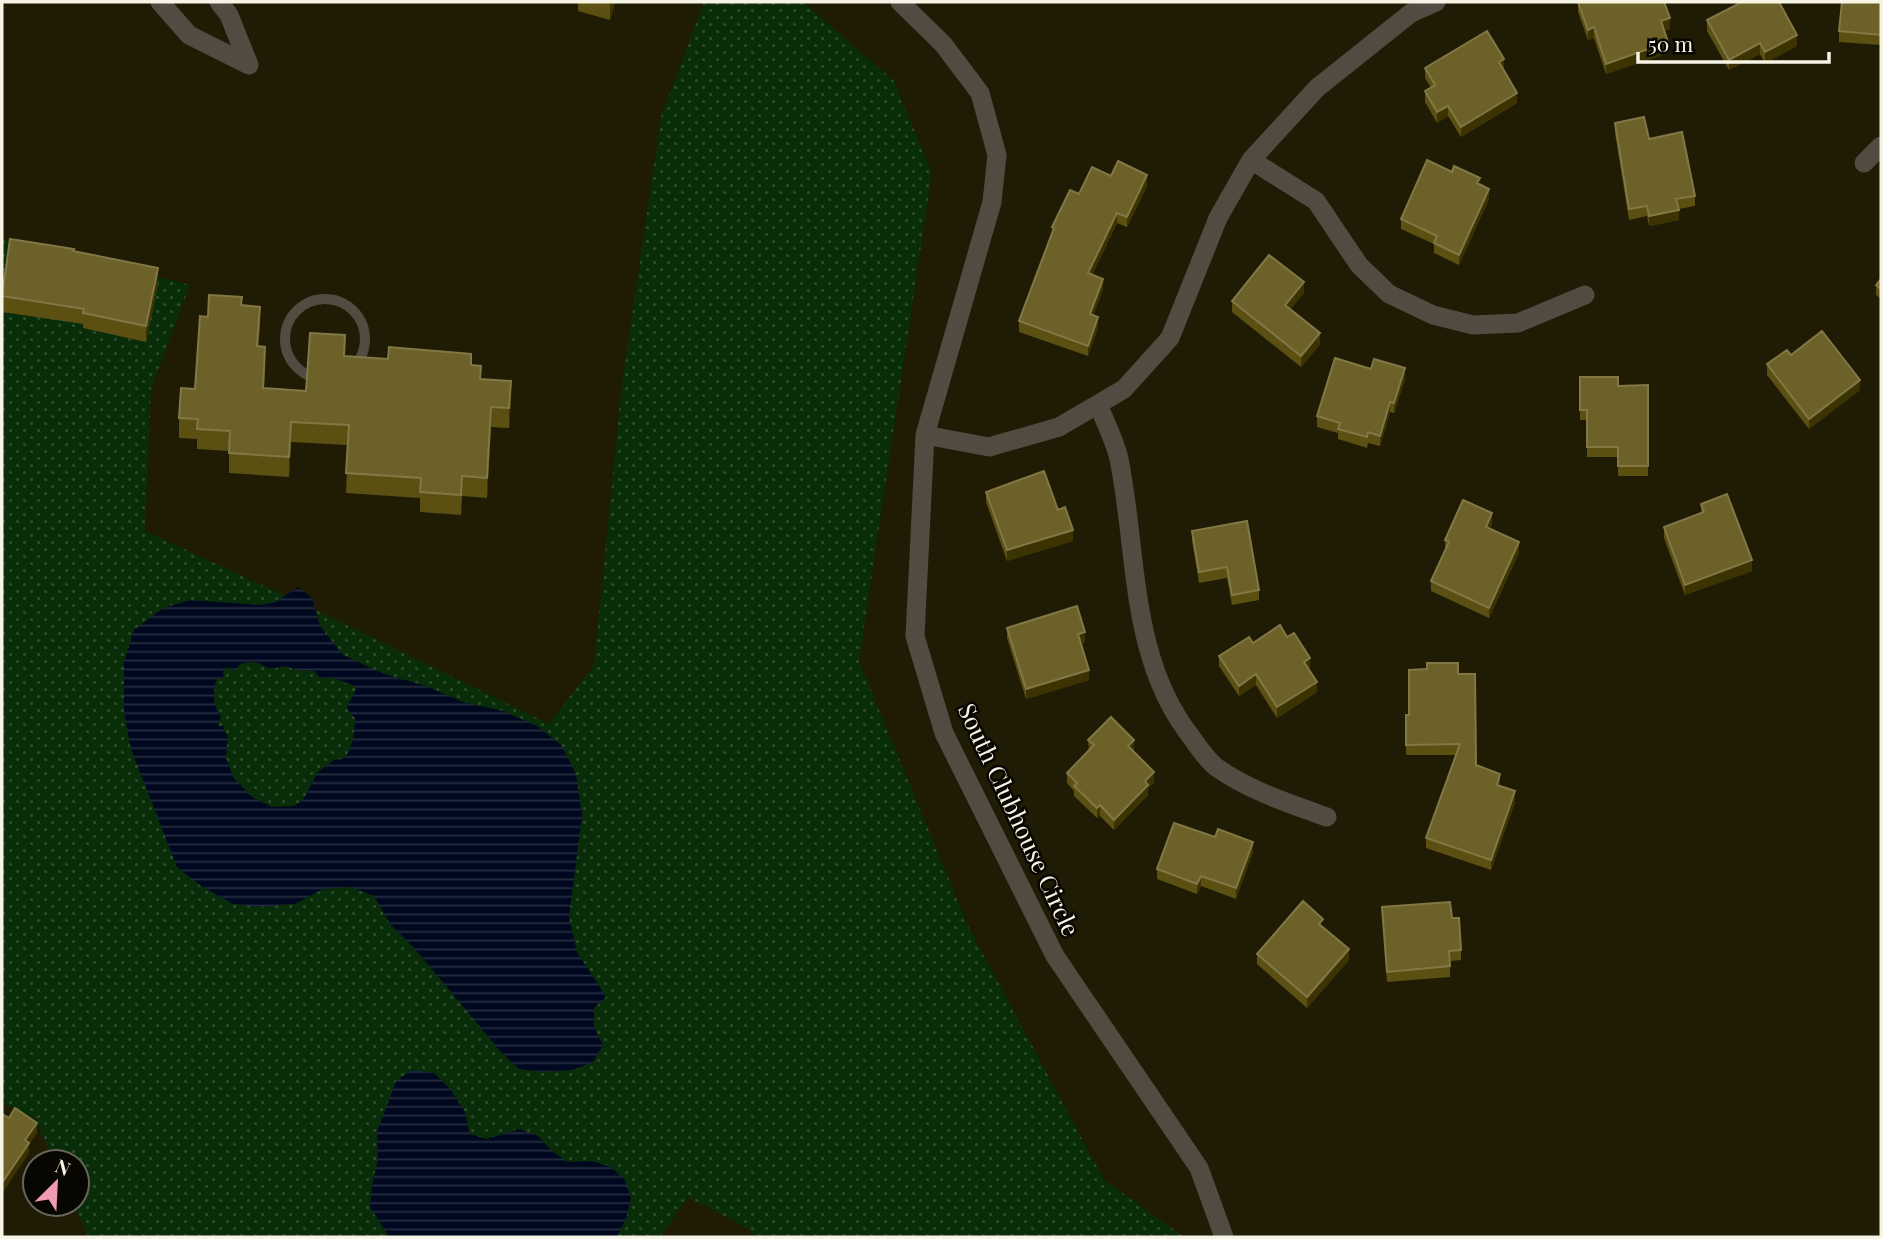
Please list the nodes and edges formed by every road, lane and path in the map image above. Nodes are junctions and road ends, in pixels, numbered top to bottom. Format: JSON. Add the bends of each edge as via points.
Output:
{"nodes":[{"id":1,"x":160,"y":2,"type":"edge"},
{"id":2,"x":219,"y":2,"type":"edge"},
{"id":3,"x":900,"y":2,"type":"edge"},
{"id":4,"x":1436,"y":2,"type":"edge"},
{"id":5,"x":1881,"y":146,"type":"edge"},
{"id":6,"x":1251,"y":160,"type":"junction"},
{"id":7,"x":1864,"y":163,"type":"dead end"},
{"id":8,"x":1585,"y":295,"type":"dead end"},
{"id":9,"x":354,"y":311,"type":"joint"},
{"id":10,"x":1098,"y":404,"type":"junction"},
{"id":11,"x":925,"y":435,"type":"junction"},
{"id":12,"x":1327,"y":817,"type":"dead end"},
{"id":13,"x":1224,"y":1237,"type":"edge"}],
"edges":[{"from":1,"to":2,"type":"street","via":[[189,36],[249,65]]},
{"from":3,"to":11,"type":"street","name":"South Clubhouse Circle","via":[[943,44],[980,93],[997,155],[992,202]]},
{"from":4,"to":6,"type":"street","via":[[1411,13],[1317,88]]},
{"from":5,"to":7,"type":"street"},
{"from":6,"to":8,"type":"street","via":[[1316,201],[1359,265],[1389,294],[1433,315],[1473,325],[1518,323]]},
{"from":6,"to":10,"type":"street","via":[[1218,218],[1170,338],[1124,389]]},
{"from":9,"to":9,"type":"lane","via":[[343,303],[316,300],[294,314],[285,337],[286,350],[300,371],[325,380],[350,371],[359,361],[365,336]]},
{"from":10,"to":11,"type":"street","via":[[1059,428],[989,447]]},
{"from":10,"to":12,"type":"street","via":[[1118,455],[1149,657],[1177,719],[1213,765],[1255,791]]},
{"from":11,"to":13,"type":"street","name":"South Clubhouse Circle","via":[[915,636],[944,733],[1055,956],[1199,1168]]}]}
